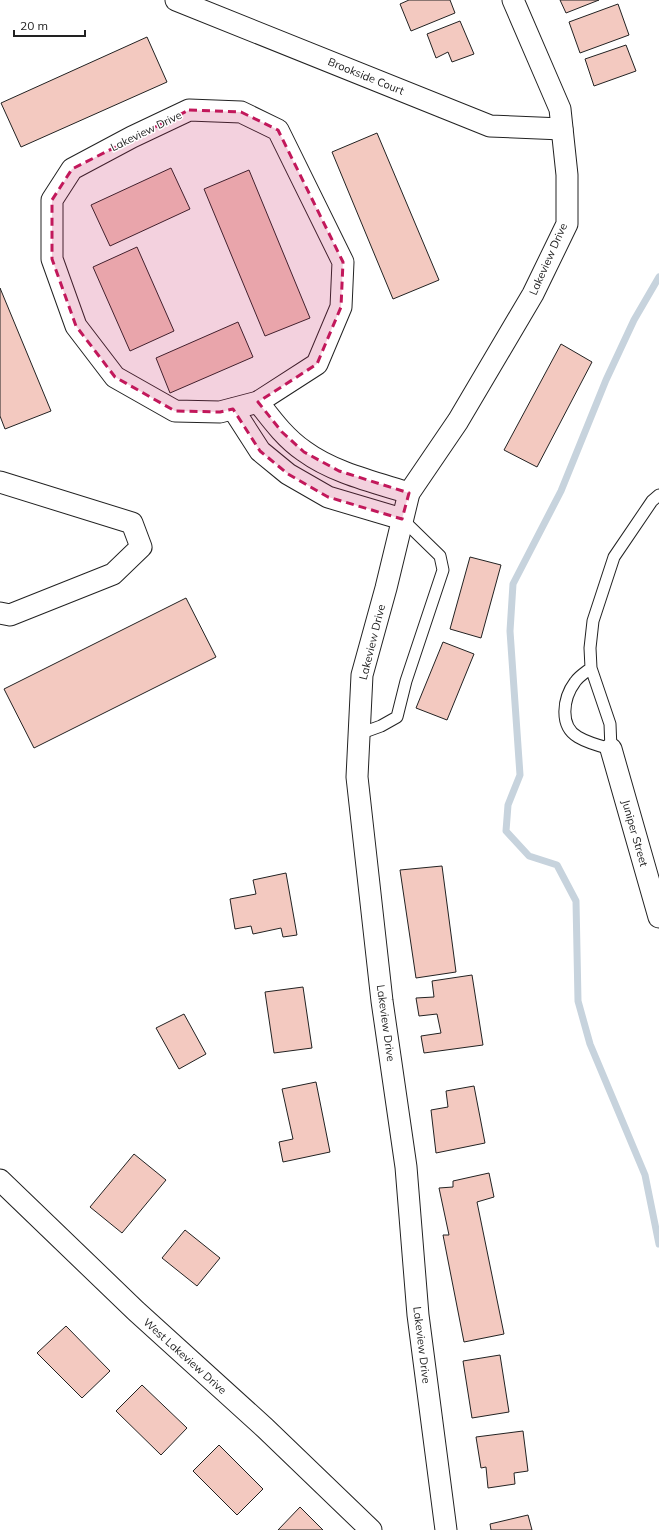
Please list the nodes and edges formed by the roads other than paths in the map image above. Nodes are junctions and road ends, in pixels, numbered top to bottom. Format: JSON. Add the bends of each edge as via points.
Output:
{"nodes":[{"id":1,"x":176,"y":0,"type":"edge"},
{"id":2,"x":513,"y":0,"type":"edge"},
{"id":3,"x":562,"y":129,"type":"junction"},
{"id":4,"x":258,"y":402,"type":"junction"},
{"id":5,"x":233,"y":409,"type":"junction"},
{"id":6,"x":0,"y":482,"type":"edge"},
{"id":7,"x":409,"y":493,"type":"junction"},
{"id":8,"x":659,"y":495,"type":"edge"},
{"id":9,"x":402,"y":519,"type":"junction"},
{"id":10,"x":0,"y":614,"type":"edge"},
{"id":11,"x":592,"y":668,"type":"junction"},
{"id":12,"x":359,"y":734,"type":"junction"},
{"id":13,"x":611,"y":749,"type":"junction"},
{"id":14,"x":659,"y":917,"type":"edge"},
{"id":15,"x":0,"y":1180,"type":"edge"},
{"id":16,"x":371,"y":1530,"type":"edge"},
{"id":17,"x":446,"y":1530,"type":"edge"}],
"edges":[{"from":1,"to":3,"type":"street","name":"Brookside Court","via":[[490,126]]},
{"from":2,"to":3,"type":"street","name":"Lakeview Drive","via":[[560,109]]},
{"from":3,"to":7,"type":"street","name":"Lakeview Drive","via":[[567,224],[529,301],[458,421]]},
{"from":4,"to":5,"type":"street","name":"Lakeview Drive"},
{"from":4,"to":5,"type":"street","name":"Lakeview Drive","via":[[317,364],[341,307],[343,262],[278,130],[241,112],[189,110],[72,169],[52,200],[52,259],[76,326],[115,377],[175,411],[220,412]]},
{"from":4,"to":7,"type":"street","via":[[282,432],[304,452],[339,471]]},
{"from":5,"to":9,"type":"street","via":[[260,451],[288,474],[328,497]]},
{"from":6,"to":10,"type":"street","via":[[132,523],[141,547],[112,574],[10,615]]},
{"from":7,"to":9,"type":"street","name":"Lakeview Drive"},
{"from":8,"to":11,"type":"lane","via":[[652,501],[614,557],[593,621],[590,648]]},
{"from":9,"to":12,"type":"street","name":"Lakeview Drive","via":[[362,675]]},
{"from":9,"to":12,"type":"lane","via":[[440,556],[443,570],[406,680],[397,717]]},
{"from":11,"to":13,"type":"lane","via":[[610,724]]},
{"from":11,"to":13,"type":"lane","via":[[574,683],[564,710],[565,719],[568,727],[578,737]]},
{"from":12,"to":17,"type":"street","name":"Lakeview Drive","via":[[358,785],[382,1001],[406,1167],[418,1315]]},
{"from":13,"to":14,"type":"street","name":"Juniper Street"},
{"from":15,"to":16,"type":"street","name":"West Lakeview Drive"}]}
